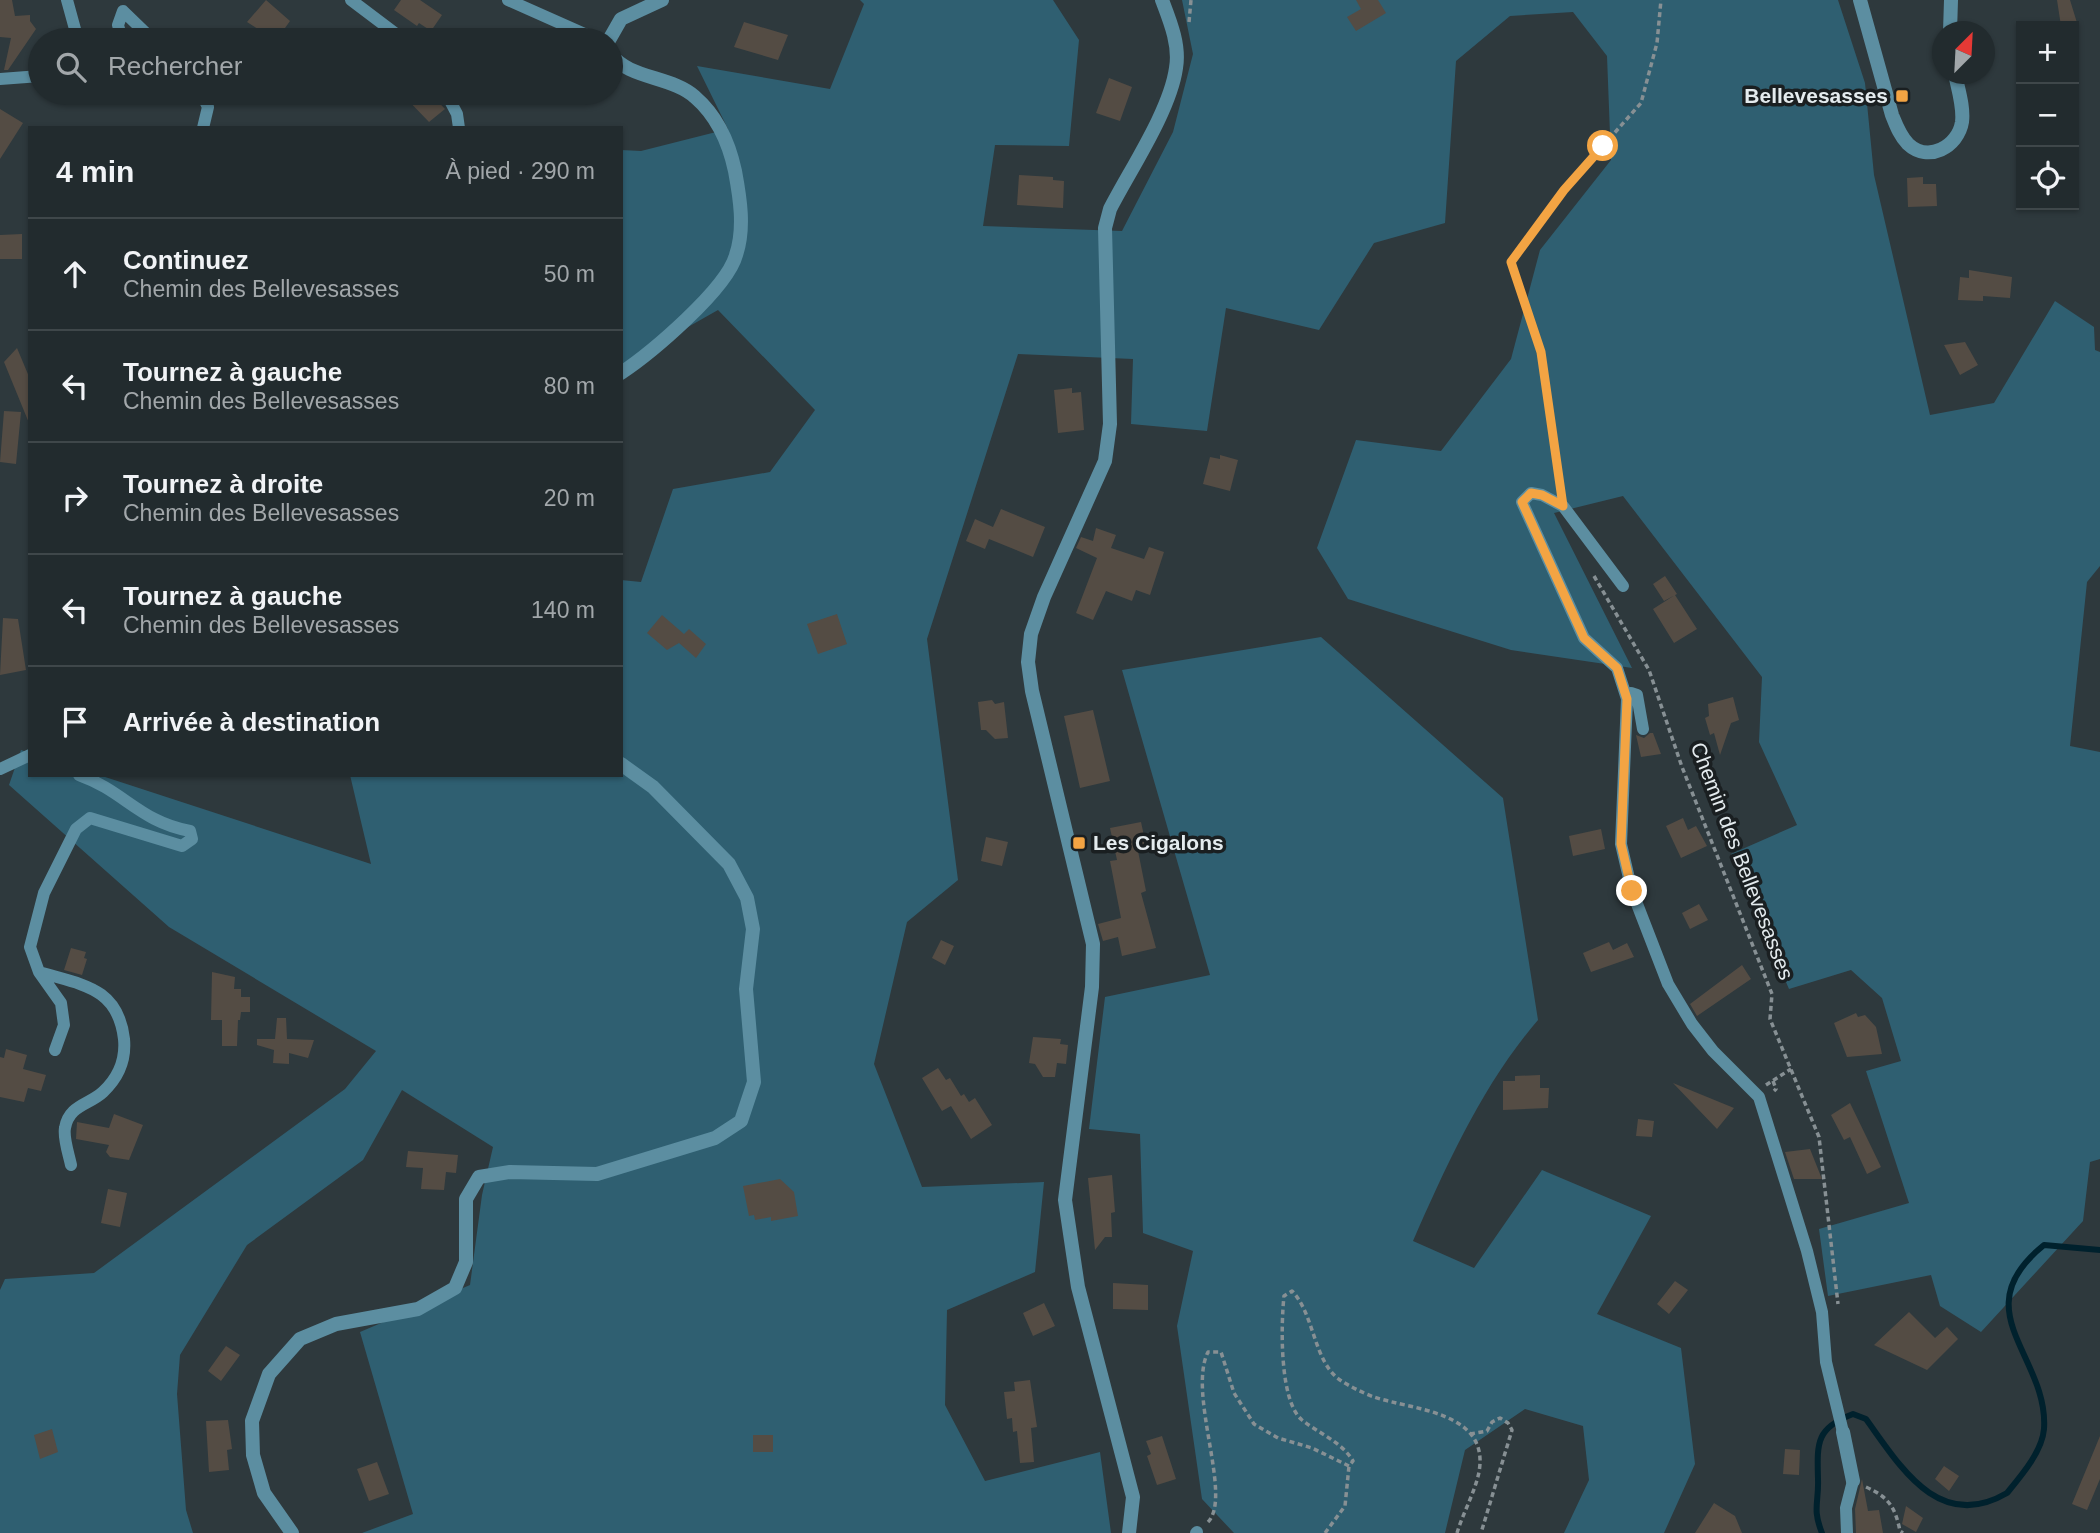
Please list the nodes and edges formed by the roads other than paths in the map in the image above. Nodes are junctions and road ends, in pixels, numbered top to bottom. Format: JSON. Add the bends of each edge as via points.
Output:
{"nodes":[{"id":1,"x":67,"y":0,"type":"edge"},
{"id":2,"x":351,"y":0,"type":"edge"},
{"id":3,"x":508,"y":0,"type":"edge"},
{"id":4,"x":662,"y":0,"type":"edge"},
{"id":5,"x":1162,"y":0,"type":"edge"},
{"id":6,"x":1860,"y":0,"type":"edge"},
{"id":7,"x":1951,"y":0,"type":"edge"},
{"id":8,"x":1950,"y":21,"type":"edge"},
{"id":9,"x":75,"y":28,"type":"edge"},
{"id":10,"x":119,"y":28,"type":"edge"},
{"id":11,"x":140,"y":28,"type":"edge"},
{"id":12,"x":388,"y":28,"type":"edge"},
{"id":13,"x":571,"y":28,"type":"edge"},
{"id":14,"x":616,"y":28,"type":"edge"},
{"id":15,"x":623,"y":65,"type":"edge"},
{"id":16,"x":28,"y":77,"type":"edge"},
{"id":17,"x":0,"y":79,"type":"edge"},
{"id":18,"x":1957,"y":84,"type":"edge"},
{"id":19,"x":207,"y":105,"type":"edge"},
{"id":20,"x":452,"y":105,"type":"edge"},
{"id":21,"x":203,"y":126,"type":"edge"},
{"id":22,"x":459,"y":126,"type":"edge"},
{"id":23,"x":623,"y":372,"type":"edge"},
{"id":24,"x":1623,"y":586,"type":"dead end"},
{"id":25,"x":1627,"y":699,"type":"junction"},
{"id":26,"x":1643,"y":729,"type":"dead end"},
{"id":27,"x":28,"y":756,"type":"edge"},
{"id":28,"x":623,"y":765,"type":"edge"},
{"id":29,"x":0,"y":769,"type":"edge"},
{"id":30,"x":84,"y":777,"type":"edge"},
{"id":31,"x":39,"y":972,"type":"junction"},
{"id":32,"x":55,"y":1049,"type":"dead end"},
{"id":33,"x":71,"y":1165,"type":"dead end"},
{"id":34,"x":1843,"y":1432,"type":"joint"},
{"id":35,"x":1853,"y":1481,"type":"joint"},
{"id":36,"x":292,"y":1533,"type":"edge"},
{"id":37,"x":1129,"y":1533,"type":"edge"},
{"id":38,"x":1847,"y":1533,"type":"edge"}],
"edges":[{"from":1,"to":9,"type":"lane"},
{"from":2,"to":12,"type":"lane"},
{"from":3,"to":13,"type":"lane"},
{"from":4,"to":14,"type":"street","via":[[621,19]]},
{"from":5,"to":37,"type":"street","via":[[1176,43],[1177,67],[1169,96],[1110,209],[1105,228],[1110,424],[1105,461],[1044,597],[1031,634],[1028,662],[1093,944],[1093,987],[1065,1200],[1078,1287],[1133,1497]]},
{"from":6,"to":18,"type":"street","via":[[1892,115],[1898,131],[1914,148],[1934,152],[1952,144],[1962,113]]},
{"from":7,"to":8,"type":"street"},
{"from":10,"to":11,"type":"lane","via":[[123,10]]},
{"from":15,"to":23,"type":"street","via":[[678,85],[696,97],[716,122],[730,147],[740,195],[741,232],[736,258],[716,288]]},
{"from":16,"to":17,"type":"lane"},
{"from":19,"to":21,"type":"lane"},
{"from":20,"to":22,"type":"lane"},
{"from":24,"to":25,"type":"lane","via":[[1563,506],[1531,493],[1522,502],[1584,638],[1617,668]]},
{"from":25,"to":26,"type":"lane","via":[[1631,693],[1637,695]]},
{"from":25,"to":34,"type":"lane","via":[[1621,844],[1632,891],[1668,984],[1692,1024],[1755,1091],[1807,1251]]},
{"from":27,"to":29,"type":"lane"},
{"from":28,"to":36,"type":"street","via":[[653,787],[729,864],[747,898],[752,929],[746,989],[754,1082],[741,1121],[715,1138],[597,1174],[510,1172],[479,1177],[466,1199],[466,1262],[455,1288],[418,1308],[336,1324],[300,1339],[269,1374],[252,1421],[253,1455],[264,1493]]},
{"from":30,"to":31,"type":"lane","via":[[103,784],[146,817],[190,831],[192,839],[182,845],[90,818],[76,829],[44,893],[30,947]]},
{"from":31,"to":32,"type":"lane","via":[[61,1003],[64,1025]]},
{"from":31,"to":33,"type":"lane","via":[[91,988],[112,1002],[122,1021],[125,1054],[115,1079],[100,1095],[75,1108],[65,1128]]},
{"from":34,"to":35,"type":"street"},
{"from":35,"to":38,"type":"lane","via":[[1846,1508]]}]}
